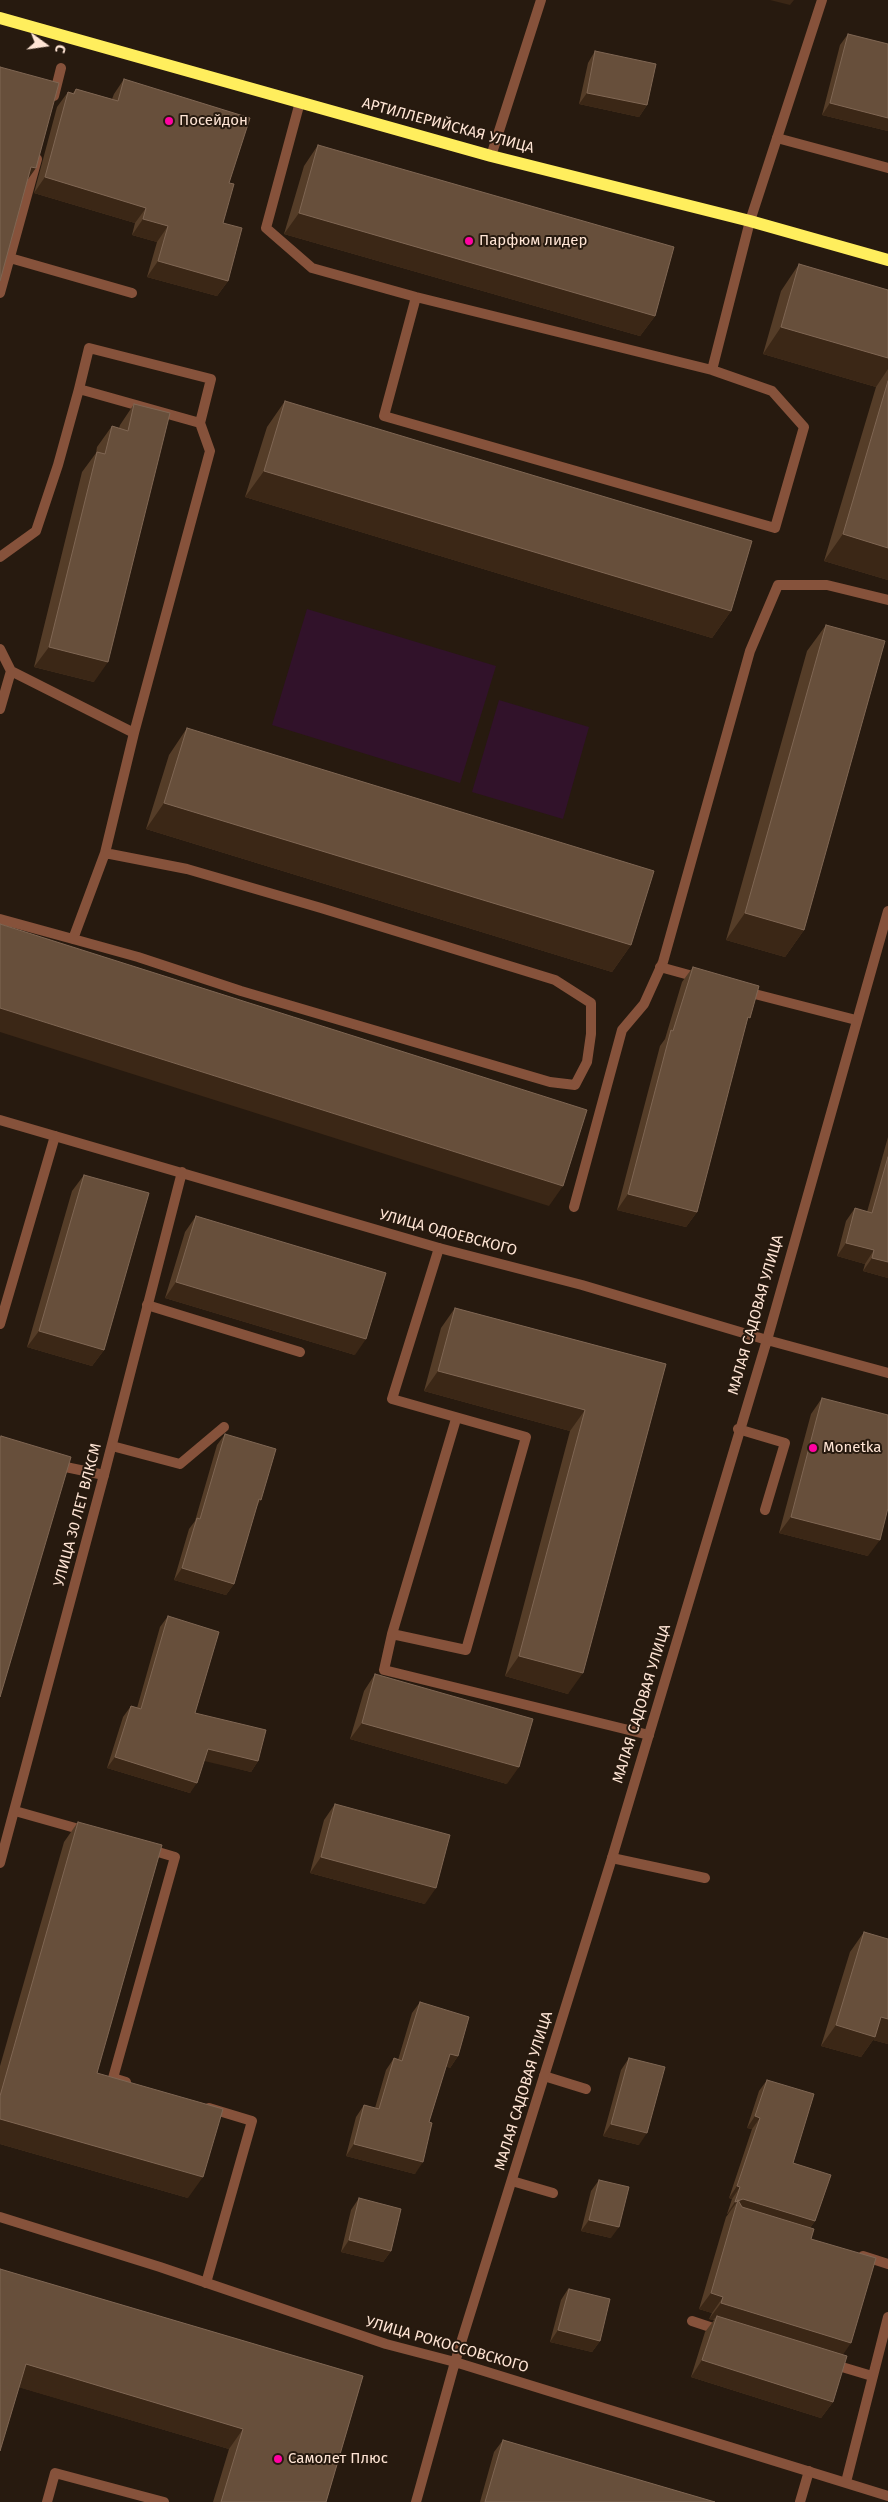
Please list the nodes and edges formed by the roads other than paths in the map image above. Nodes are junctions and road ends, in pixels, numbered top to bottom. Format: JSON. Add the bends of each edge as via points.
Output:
{"nodes":[{"id":1,"x":541,"y":0,"type":"edge"},
{"id":2,"x":822,"y":0,"type":"edge"},
{"id":3,"x":0,"y":18,"type":"edge"},
{"id":4,"x":61,"y":68,"type":"dead end"},
{"id":5,"x":300,"y":102,"type":"junction"},
{"id":6,"x":51,"y":106,"type":"edge"},
{"id":7,"x":777,"y":138,"type":"junction"},
{"id":8,"x":41,"y":144,"type":"edge"},
{"id":9,"x":491,"y":156,"type":"junction"},
{"id":10,"x":888,"y":168,"type":"edge"},
{"id":11,"x":750,"y":221,"type":"junction"},
{"id":12,"x":10,"y":258,"type":"junction"},
{"id":13,"x":888,"y":260,"type":"edge"},
{"id":14,"x":0,"y":293,"type":"edge"},
{"id":15,"x":132,"y":293,"type":"dead end"},
{"id":16,"x":416,"y":297,"type":"junction"},
{"id":17,"x":712,"y":370,"type":"junction"},
{"id":18,"x":79,"y":389,"type":"junction"},
{"id":19,"x":200,"y":423,"type":"junction"},
{"id":20,"x":0,"y":557,"type":"edge"},
{"id":21,"x":888,"y":600,"type":"edge"},
{"id":22,"x":0,"y":649,"type":"edge"},
{"id":23,"x":11,"y":671,"type":"junction"},
{"id":24,"x":0,"y":709,"type":"edge"},
{"id":25,"x":134,"y":733,"type":"junction"},
{"id":26,"x":105,"y":852,"type":"junction"},
{"id":27,"x":888,"y":912,"type":"edge"},
{"id":28,"x":0,"y":919,"type":"edge"},
{"id":29,"x":73,"y":940,"type":"junction"},
{"id":30,"x":660,"y":967,"type":"junction"},
{"id":31,"x":713,"y":982,"type":"edge"},
{"id":32,"x":731,"y":987,"type":"edge"},
{"id":33,"x":856,"y":1020,"type":"junction"},
{"id":34,"x":0,"y":1120,"type":"edge"},
{"id":35,"x":55,"y":1136,"type":"junction"},
{"id":36,"x":182,"y":1172,"type":"junction"},
{"id":37,"x":574,"y":1207,"type":"dead end"},
{"id":38,"x":439,"y":1248,"type":"junction"},
{"id":39,"x":147,"y":1305,"type":"junction"},
{"id":40,"x":0,"y":1324,"type":"edge"},
{"id":41,"x":767,"y":1340,"type":"junction"},
{"id":42,"x":300,"y":1352,"type":"dead end"},
{"id":43,"x":888,"y":1373,"type":"edge"},
{"id":44,"x":456,"y":1419,"type":"junction"},
{"id":45,"x":224,"y":1427,"type":"dead end"},
{"id":46,"x":738,"y":1430,"type":"junction"},
{"id":47,"x":112,"y":1446,"type":"junction"},
{"id":48,"x":43,"y":1462,"type":"edge"},
{"id":49,"x":104,"y":1475,"type":"junction"},
{"id":50,"x":765,"y":1510,"type":"dead end"},
{"id":51,"x":392,"y":1634,"type":"junction"},
{"id":52,"x":649,"y":1735,"type":"junction"},
{"id":53,"x":15,"y":1810,"type":"junction"},
{"id":54,"x":100,"y":1835,"type":"edge"},
{"id":55,"x":137,"y":1846,"type":"edge"},
{"id":56,"x":612,"y":1858,"type":"junction"},
{"id":57,"x":0,"y":1864,"type":"edge"},
{"id":58,"x":705,"y":1878,"type":"dead end"},
{"id":59,"x":544,"y":2076,"type":"junction"},
{"id":60,"x":141,"y":2086,"type":"edge"},
{"id":61,"x":586,"y":2088,"type":"dead end"},
{"id":62,"x":196,"y":2104,"type":"edge"},
{"id":63,"x":512,"y":2182,"type":"junction"},
{"id":64,"x":553,"y":2194,"type":"dead end"},
{"id":65,"x":0,"y":2217,"type":"edge"},
{"id":66,"x":852,"y":2253,"type":"edge"},
{"id":67,"x":888,"y":2264,"type":"edge"},
{"id":68,"x":206,"y":2283,"type":"junction"},
{"id":69,"x":888,"y":2317,"type":"edge"},
{"id":70,"x":692,"y":2321,"type":"dead end"},
{"id":71,"x":730,"y":2333,"type":"edge"},
{"id":72,"x":456,"y":2362,"type":"junction"},
{"id":73,"x":824,"y":2362,"type":"edge"},
{"id":74,"x":872,"y":2376,"type":"junction"},
{"id":75,"x":809,"y":2471,"type":"junction"},
{"id":76,"x":846,"y":2482,"type":"junction"},
{"id":77,"x":888,"y":2496,"type":"edge"},
{"id":78,"x":47,"y":2502,"type":"edge"},
{"id":79,"x":164,"y":2502,"type":"edge"},
{"id":80,"x":416,"y":2502,"type":"edge"},
{"id":81,"x":800,"y":2502,"type":"edge"}],
"edges":[{"from":1,"to":9,"type":"street"},
{"from":2,"to":7,"type":"street"},
{"from":3,"to":5,"type":"main road","name":"АРТИЛЛЕРИЙСКАЯ УЛИЦА"},
{"from":4,"to":6,"type":"street"},
{"from":5,"to":9,"type":"main road","name":"АРТИЛЛЕРИЙСКАЯ УЛИЦА"},
{"from":5,"to":16,"type":"street","via":[[266,228],[312,268]]},
{"from":7,"to":10,"type":"street"},
{"from":7,"to":11,"type":"street"},
{"from":8,"to":12,"type":"street"},
{"from":9,"to":11,"type":"main road","name":"АРТИЛЛЕРИЙСКАЯ УЛИЦА"},
{"from":11,"to":13,"type":"main road","name":"АРТИЛЛЕРИЙСКАЯ УЛИЦА"},
{"from":11,"to":17,"type":"street"},
{"from":12,"to":14,"type":"street"},
{"from":12,"to":15,"type":"street"},
{"from":16,"to":17,"type":"street"},
{"from":16,"to":17,"type":"street","via":[[384,416],[775,528],[804,428],[772,391]]},
{"from":18,"to":19,"type":"street"},
{"from":18,"to":19,"type":"street","via":[[89,348],[211,379]]},
{"from":18,"to":20,"type":"street","via":[[36,531]]},
{"from":19,"to":25,"type":"street","via":[[210,451]]},
{"from":21,"to":30,"type":"street","via":[[827,585],[778,585],[750,651]]},
{"from":22,"to":23,"type":"street"},
{"from":23,"to":24,"type":"street"},
{"from":23,"to":25,"type":"street"},
{"from":25,"to":26,"type":"street"},
{"from":26,"to":29,"type":"street"},
{"from":26,"to":29,"type":"street","via":[[187,869],[555,980],[592,1003],[587,1062],[576,1084],[550,1082]]},
{"from":27,"to":33,"type":"street","name":"МАЛАЯ САДОВАЯ УЛИЦА"},
{"from":28,"to":29,"type":"street"},
{"from":30,"to":31,"type":"street"},
{"from":30,"to":37,"type":"street","via":[[644,1004],[622,1030]]},
{"from":32,"to":33,"type":"street"},
{"from":33,"to":41,"type":"street","name":"МАЛАЯ САДОВАЯ УЛИЦА"},
{"from":34,"to":35,"type":"street","name":"УЛИЦА ОДОЕВСКОГО"},
{"from":35,"to":36,"type":"street","name":"УЛИЦА ОДОЕВСКОГО"},
{"from":35,"to":40,"type":"street"},
{"from":36,"to":38,"type":"street","name":"УЛИЦА ОДОЕВСКОГО"},
{"from":36,"to":39,"type":"street","name":"УЛИЦА 30 ЛЕТ ВЛКСМ"},
{"from":38,"to":41,"type":"street","name":"УЛИЦА ОДОЕВСКОГО","via":[[582,1285]]},
{"from":38,"to":44,"type":"street","via":[[392,1399]]},
{"from":39,"to":42,"type":"street"},
{"from":39,"to":47,"type":"street","name":"УЛИЦА 30 ЛЕТ ВЛКСМ"},
{"from":41,"to":43,"type":"street","name":"УЛИЦА ОДОЕВСКОГО"},
{"from":41,"to":46,"type":"street","name":"МАЛАЯ САДОВАЯ УЛИЦА"},
{"from":44,"to":51,"type":"street"},
{"from":44,"to":51,"type":"street","via":[[526,1437],[466,1650]]},
{"from":45,"to":47,"type":"street","via":[[180,1464]]},
{"from":46,"to":50,"type":"street","via":[[785,1443]]},
{"from":46,"to":52,"type":"street","name":"МАЛАЯ САДОВАЯ УЛИЦА"},
{"from":47,"to":49,"type":"street","name":"УЛИЦА 30 ЛЕТ ВЛКСМ"},
{"from":48,"to":49,"type":"street"},
{"from":49,"to":53,"type":"street","name":"УЛИЦА 30 ЛЕТ ВЛКСМ"},
{"from":51,"to":52,"type":"street","via":[[384,1670]]},
{"from":52,"to":56,"type":"street","name":"МАЛАЯ САДОВАЯ УЛИЦА"},
{"from":53,"to":54,"type":"street"},
{"from":53,"to":57,"type":"street","name":"УЛИЦА 30 ЛЕТ ВЛКСМ"},
{"from":55,"to":60,"type":"street","via":[[175,1857],[113,2078]]},
{"from":56,"to":58,"type":"street"},
{"from":56,"to":59,"type":"street","name":"МАЛАЯ САДОВАЯ УЛИЦА"},
{"from":59,"to":61,"type":"street"},
{"from":59,"to":63,"type":"street","name":"МАЛАЯ САДОВАЯ УЛИЦА"},
{"from":62,"to":68,"type":"street","via":[[252,2121]]},
{"from":63,"to":64,"type":"street"},
{"from":63,"to":72,"type":"street","name":"МАЛАЯ САДОВАЯ УЛИЦА"},
{"from":65,"to":68,"type":"street","name":"УЛИЦА РОКОССОВСКОГО"},
{"from":66,"to":67,"type":"street"},
{"from":68,"to":72,"type":"street","name":"УЛИЦА РОКОССОВСКОГО","via":[[386,2344]]},
{"from":69,"to":74,"type":"street"},
{"from":70,"to":71,"type":"street"},
{"from":72,"to":75,"type":"street","name":"УЛИЦА РОКОССОВСКОГО"},
{"from":72,"to":80,"type":"street","name":"МАЛАЯ САДОВАЯ УЛИЦА"},
{"from":73,"to":74,"type":"street"},
{"from":74,"to":76,"type":"street"},
{"from":75,"to":76,"type":"street","name":"УЛИЦА РОКОССОВСКОГО"},
{"from":75,"to":81,"type":"street"},
{"from":76,"to":77,"type":"street","name":"УЛИЦА РОКОССОВСКОГО"},
{"from":78,"to":79,"type":"street","via":[[55,2473]]}]}
